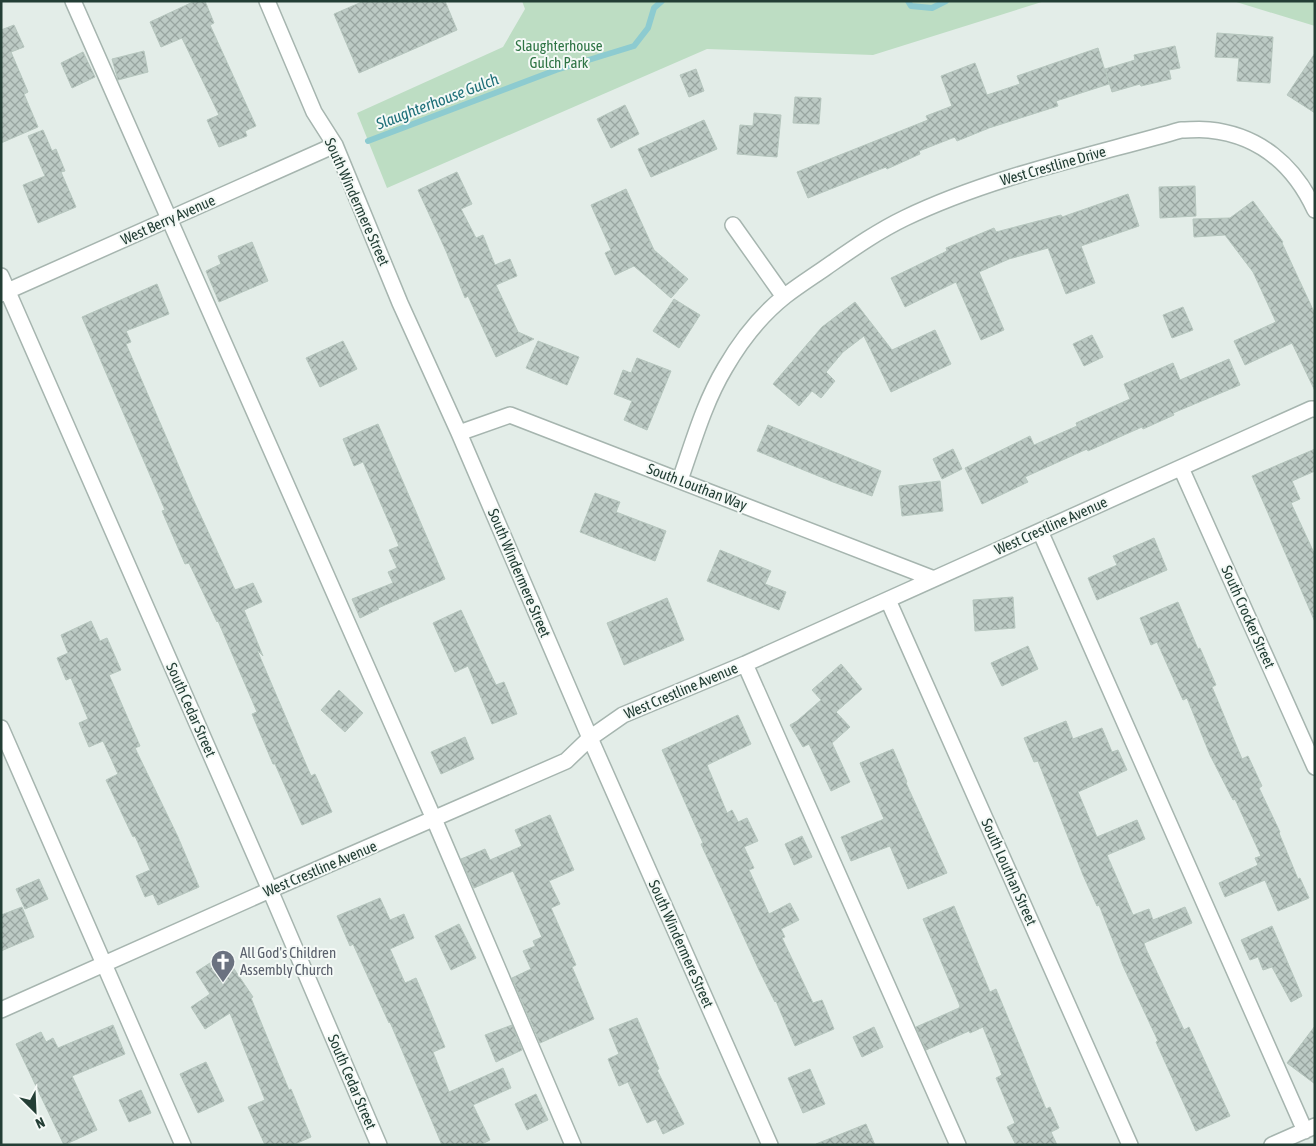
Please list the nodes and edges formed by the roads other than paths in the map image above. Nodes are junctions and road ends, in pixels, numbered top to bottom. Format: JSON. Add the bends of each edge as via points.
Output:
{"nodes":[{"id":1,"x":73,"y":1,"type":"edge"},
{"id":2,"x":266,"y":1,"type":"edge"},
{"id":3,"x":335,"y":145,"type":"junction"},
{"id":4,"x":1315,"y":210,"type":"edge"},
{"id":5,"x":168,"y":220,"type":"junction"},
{"id":6,"x":733,"y":225,"type":"dead end"},
{"id":7,"x":1,"y":276,"type":"edge"},
{"id":8,"x":5,"y":292,"type":"edge"},
{"id":9,"x":784,"y":297,"type":"junction"},
{"id":10,"x":1315,"y":409,"type":"edge"},
{"id":11,"x":459,"y":434,"type":"junction"},
{"id":12,"x":1181,"y":468,"type":"junction"},
{"id":13,"x":680,"y":480,"type":"junction"},
{"id":14,"x":1040,"y":531,"type":"junction"},
{"id":15,"x":934,"y":579,"type":"junction"},
{"id":16,"x":888,"y":600,"type":"junction"},
{"id":17,"x":745,"y":664,"type":"junction"},
{"id":18,"x":1,"y":728,"type":"edge"},
{"id":19,"x":590,"y":738,"type":"junction"},
{"id":20,"x":1315,"y":767,"type":"edge"},
{"id":21,"x":434,"y":819,"type":"junction"},
{"id":22,"x":270,"y":890,"type":"junction"},
{"id":23,"x":104,"y":964,"type":"junction"},
{"id":24,"x":1,"y":1010,"type":"edge"},
{"id":25,"x":1310,"y":1128,"type":"edge"},
{"id":26,"x":183,"y":1145,"type":"edge"},
{"id":27,"x":379,"y":1145,"type":"edge"},
{"id":28,"x":573,"y":1145,"type":"edge"},
{"id":29,"x":770,"y":1145,"type":"edge"},
{"id":30,"x":958,"y":1145,"type":"edge"},
{"id":31,"x":1130,"y":1145,"type":"edge"},
{"id":32,"x":1272,"y":1145,"type":"edge"}],
"edges":[{"from":1,"to":5,"type":"street"},
{"from":2,"to":3,"type":"street","name":"South Windermere Street","via":[[314,112]]},
{"from":3,"to":5,"type":"street","name":"West Berry Avenue"},
{"from":3,"to":11,"type":"street","name":"South Windermere Street","via":[[400,303]]},
{"from":4,"to":9,"type":"street","name":"West Crestline Drive","via":[[1301,183],[1281,160],[1258,144],[1231,134],[1181,130],[954,196],[904,218],[864,241]]},
{"from":5,"to":8,"type":"street","name":"West Berry Avenue"},
{"from":5,"to":21,"type":"street"},
{"from":6,"to":9,"type":"street"},
{"from":7,"to":8,"type":"street","name":"South Cedar Street"},
{"from":8,"to":22,"type":"street","name":"South Cedar Street"},
{"from":9,"to":13,"type":"street","name":"West Crestline Drive","via":[[745,338],[724,369],[706,406]]},
{"from":10,"to":12,"type":"street","name":"West Crestline Avenue"},
{"from":11,"to":13,"type":"street","name":"South Louthan Way","via":[[510,415]]},
{"from":11,"to":19,"type":"street","name":"South Windermere Street"},
{"from":12,"to":14,"type":"street","name":"West Crestline Avenue"},
{"from":12,"to":20,"type":"street","name":"South Crocker Street"},
{"from":13,"to":15,"type":"street","name":"South Louthan Way"},
{"from":14,"to":15,"type":"street","name":"West Crestline Avenue"},
{"from":14,"to":25,"type":"street"},
{"from":15,"to":16,"type":"street","name":"West Crestline Avenue"},
{"from":16,"to":17,"type":"street","name":"West Crestline Avenue"},
{"from":16,"to":31,"type":"street","name":"South Louthan Street"},
{"from":17,"to":19,"type":"street","name":"West Crestline Avenue","via":[[623,715]]},
{"from":17,"to":30,"type":"street"},
{"from":18,"to":23,"type":"street"},
{"from":19,"to":21,"type":"street","name":"West Crestline Avenue","via":[[566,761]]},
{"from":19,"to":29,"type":"street","name":"South Windermere Street"},
{"from":21,"to":22,"type":"street","name":"West Crestline Avenue"},
{"from":21,"to":28,"type":"street"},
{"from":22,"to":23,"type":"street","name":"West Crestline Avenue"},
{"from":22,"to":27,"type":"street","name":"South Cedar Street"},
{"from":23,"to":24,"type":"street","name":"West Crestline Avenue"},
{"from":23,"to":26,"type":"street"},
{"from":25,"to":32,"type":"street"}]}
